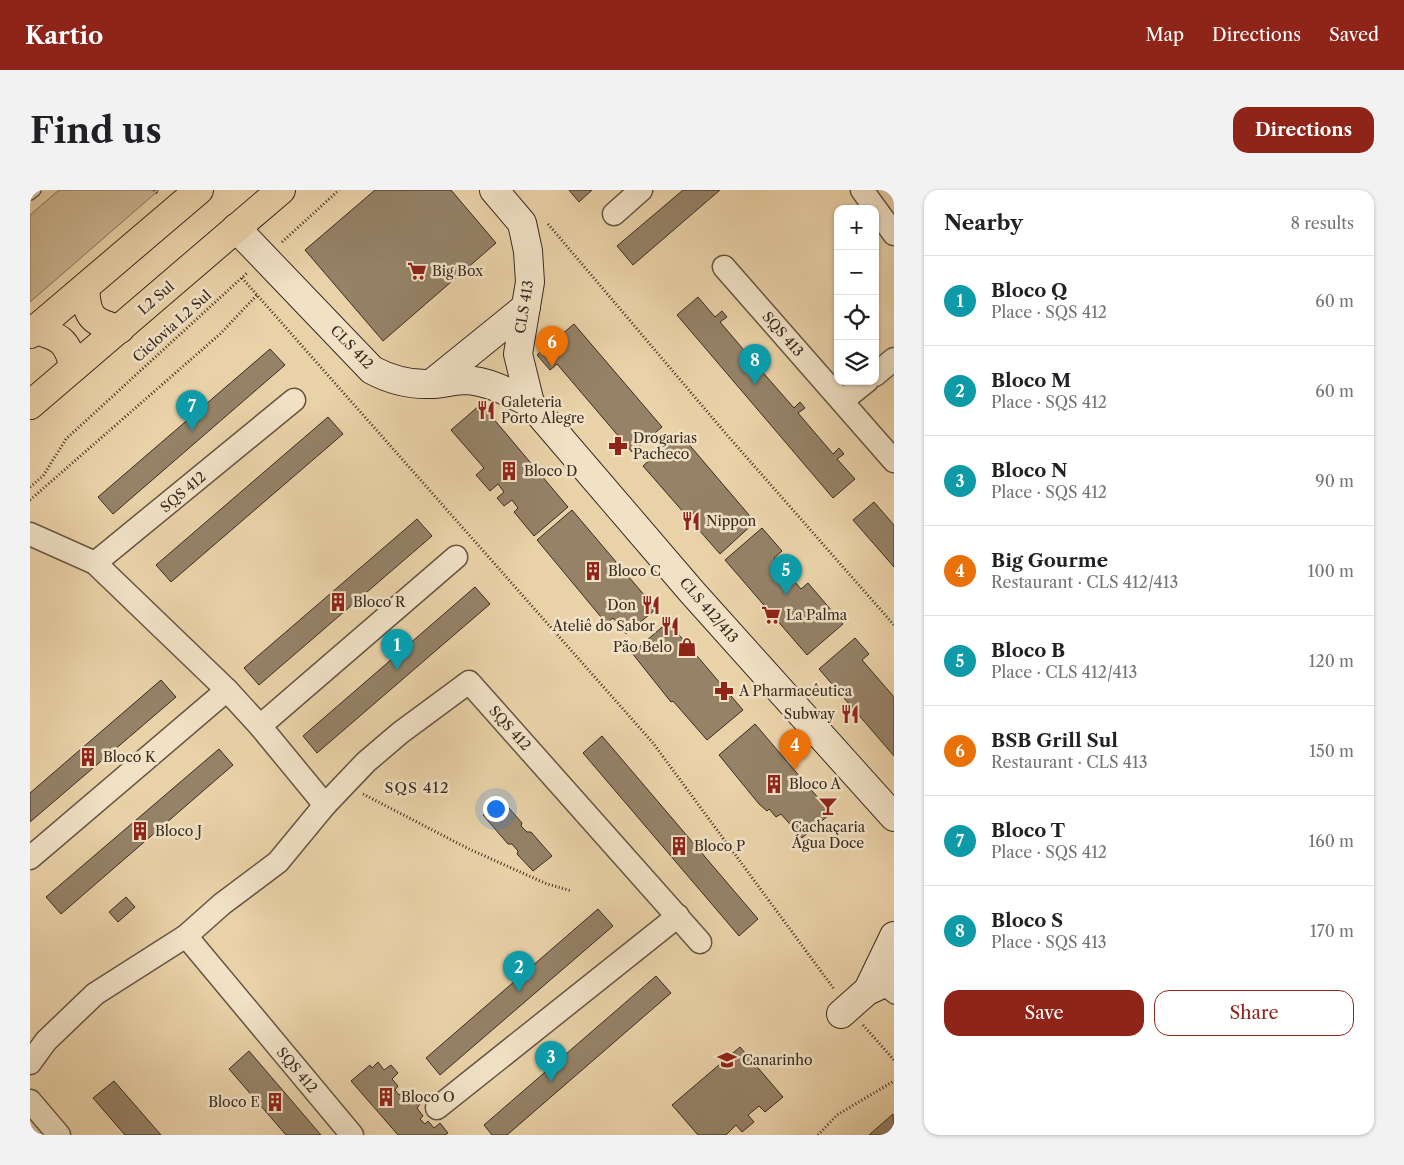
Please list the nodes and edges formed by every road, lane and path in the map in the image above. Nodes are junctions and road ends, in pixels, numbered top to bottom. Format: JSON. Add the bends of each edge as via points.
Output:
{"nodes":[{"id":1,"x":35,"y":190,"type":"edge"},
{"id":2,"x":199,"y":190,"type":"edge"},
{"id":3,"x":281,"y":190,"type":"edge"},
{"id":4,"x":339,"y":190,"type":"edge"},
{"id":5,"x":494,"y":190,"type":"edge"},
{"id":6,"x":641,"y":190,"type":"edge"},
{"id":7,"x":862,"y":190,"type":"edge"},
{"id":8,"x":30,"y":194,"type":"edge"},
{"id":9,"x":614,"y":214,"type":"dead end"},
{"id":10,"x":542,"y":218,"type":"dead end"},
{"id":11,"x":236,"y":228,"type":"junction"},
{"id":12,"x":894,"y":234,"type":"edge"},
{"id":13,"x":265,"y":256,"type":"junction"},
{"id":14,"x":724,"y":267,"type":"dead end"},
{"id":15,"x":242,"y":278,"type":"junction"},
{"id":16,"x":86,"y":288,"type":"junction"},
{"id":17,"x":257,"y":294,"type":"junction"},
{"id":18,"x":526,"y":307,"type":"junction"},
{"id":19,"x":120,"y":329,"type":"junction"},
{"id":20,"x":33,"y":332,"type":"edge"},
{"id":21,"x":894,"y":359,"type":"edge"},
{"id":22,"x":74,"y":367,"type":"junction"},
{"id":23,"x":879,"y":372,"type":"edge"},
{"id":24,"x":431,"y":384,"type":"junction"},
{"id":25,"x":862,"y":385,"type":"edge"},
{"id":26,"x":294,"y":400,"type":"dead end"},
{"id":27,"x":842,"y":401,"type":"junction"},
{"id":28,"x":530,"y":403,"type":"junction"},
{"id":29,"x":30,"y":405,"type":"edge"},
{"id":30,"x":894,"y":461,"type":"edge"},
{"id":31,"x":30,"y":487,"type":"edge"},
{"id":32,"x":30,"y":500,"type":"edge"},
{"id":33,"x":30,"y":534,"type":"edge"},
{"id":34,"x":456,"y":557,"type":"dead end"},
{"id":35,"x":95,"y":563,"type":"junction"},
{"id":36,"x":894,"y":624,"type":"edge"},
{"id":37,"x":227,"y":690,"type":"junction"},
{"id":38,"x":260,"y":726,"type":"junction"},
{"id":39,"x":345,"y":784,"type":"junction"},
{"id":40,"x":325,"y":805,"type":"junction"},
{"id":41,"x":893,"y":818,"type":"edge"},
{"id":42,"x":30,"y":858,"type":"edge"},
{"id":43,"x":572,"y":891,"type":"dead end"},
{"id":44,"x":678,"y":916,"type":"junction"},
{"id":45,"x":186,"y":936,"type":"junction"},
{"id":46,"x":894,"y":936,"type":"edge"},
{"id":47,"x":700,"y":942,"type":"dead end"},
{"id":48,"x":870,"y":995,"type":"edge"},
{"id":49,"x":894,"y":1060,"type":"edge"},
{"id":50,"x":30,"y":1063,"type":"edge"},
{"id":51,"x":894,"y":1081,"type":"edge"},
{"id":52,"x":30,"y":1101,"type":"edge"},
{"id":53,"x":437,"y":1108,"type":"dead end"},
{"id":54,"x":59,"y":1135,"type":"edge"},
{"id":55,"x":352,"y":1135,"type":"edge"},
{"id":56,"x":818,"y":1135,"type":"edge"}],
"edges":[{"from":1,"to":8,"type":"lane"},
{"from":2,"to":16,"type":"main road"},
{"from":3,"to":11,"type":"main road","name":"L2 Sul"},
{"from":4,"to":13,"type":"path","name":"Ciclovia L2 Sul"},
{"from":5,"to":18,"type":"street","name":"CLS 413","via":[[522,223],[530,282]]},
{"from":6,"to":9,"type":"street"},
{"from":7,"to":12,"type":"street"},
{"from":10,"to":36,"type":"path"},
{"from":11,"to":13,"type":"street","name":"CLS 412"},
{"from":11,"to":19,"type":"main road","name":"L2 Sul"},
{"from":13,"to":15,"type":"path","name":"Ciclovia L2 Sul"},
{"from":13,"to":24,"type":"street","name":"CLS 412","via":[[372,370],[391,379]]},
{"from":14,"to":27,"type":"street","name":"SQS 413"},
{"from":15,"to":17,"type":"path"},
{"from":15,"to":31,"type":"path","name":"Ciclovia L2 Sul","via":[[66,439],[43,476]]},
{"from":16,"to":19,"type":"main road","via":[[86,307],[92,319]]},
{"from":16,"to":20,"type":"main road"},
{"from":17,"to":32,"type":"path","via":[[220,334]]},
{"from":17,"to":48,"type":"path","via":[[653,743]]},
{"from":18,"to":24,"type":"street"},
{"from":18,"to":28,"type":"street","name":"CLS 413","via":[[518,354]]},
{"from":19,"to":22,"type":"main road","name":"L2 Sul"},
{"from":20,"to":22,"type":"main road","via":[[53,335],[63,341]]},
{"from":21,"to":23,"type":"street"},
{"from":22,"to":29,"type":"main road","name":"L2 Sul"},
{"from":24,"to":28,"type":"street","name":"CLS 412","via":[[466,380],[495,386]]},
{"from":25,"to":27,"type":"street"},
{"from":26,"to":35,"type":"street","name":"SQS 412"},
{"from":27,"to":30,"type":"street","name":"SQS 413"},
{"from":28,"to":41,"type":"street","name":"CLS 412/413"},
{"from":33,"to":35,"type":"street"},
{"from":34,"to":38,"type":"street"},
{"from":35,"to":37,"type":"street"},
{"from":37,"to":38,"type":"street"},
{"from":37,"to":42,"type":"street"},
{"from":38,"to":40,"type":"street"},
{"from":39,"to":40,"type":"street","name":"SQS 412"},
{"from":39,"to":43,"type":"path","via":[[469,849],[547,884]]},
{"from":39,"to":44,"type":"street","name":"SQS 412","via":[[400,733],[469,682]]},
{"from":40,"to":45,"type":"street","name":"SQS 412","via":[[278,862]]},
{"from":44,"to":47,"type":"street","name":"SQS 412"},
{"from":44,"to":53,"type":"street"},
{"from":45,"to":50,"type":"street","name":"SQS 412","via":[[96,994],[46,1041]]},
{"from":45,"to":55,"type":"street","name":"SQS 412"},
{"from":46,"to":48,"type":"street"},
{"from":48,"to":49,"type":"path"},
{"from":51,"to":56,"type":"path","via":[[837,1115]]},
{"from":52,"to":54,"type":"street"}]}
